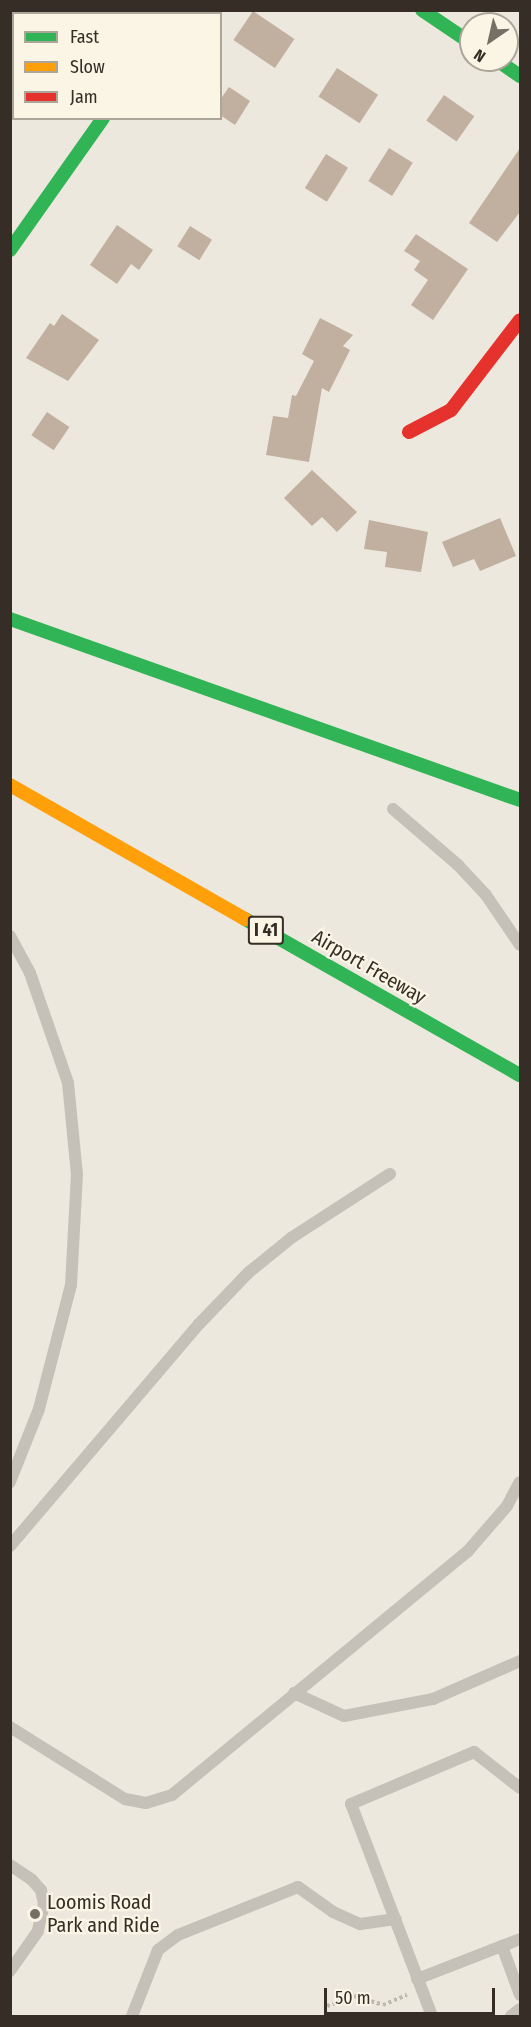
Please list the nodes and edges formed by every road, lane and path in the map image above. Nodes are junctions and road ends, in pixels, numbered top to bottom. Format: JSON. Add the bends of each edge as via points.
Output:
{"nodes":[{"id":1,"x":422,"y":10,"type":"edge"},
{"id":2,"x":459,"y":35,"type":"edge"},
{"id":3,"x":102,"y":120,"type":"edge"},
{"id":4,"x":10,"y":250,"type":"edge"},
{"id":5,"x":520,"y":320,"type":"edge"},
{"id":6,"x":409,"y":432,"type":"dead end"},
{"id":7,"x":10,"y":619,"type":"edge"},
{"id":8,"x":10,"y":786,"type":"edge"},
{"id":9,"x":520,"y":800,"type":"edge"},
{"id":10,"x":393,"y":809,"type":"dead end"},
{"id":11,"x":10,"y":936,"type":"edge"},
{"id":12,"x":520,"y":945,"type":"edge"},
{"id":13,"x":520,"y":1075,"type":"edge"},
{"id":14,"x":390,"y":1174,"type":"dead end"},
{"id":15,"x":10,"y":1482,"type":"edge"},
{"id":16,"x":520,"y":1482,"type":"edge"},
{"id":17,"x":10,"y":1546,"type":"edge"},
{"id":18,"x":520,"y":1661,"type":"edge"},
{"id":19,"x":294,"y":1693,"type":"junction"},
{"id":20,"x":10,"y":1727,"type":"edge"},
{"id":21,"x":520,"y":1788,"type":"edge"},
{"id":22,"x":10,"y":1865,"type":"edge"},
{"id":23,"x":396,"y":1919,"type":"junction"},
{"id":24,"x":520,"y":1939,"type":"edge"},
{"id":25,"x":502,"y":1946,"type":"junction"},
{"id":26,"x":10,"y":1971,"type":"edge"},
{"id":27,"x":419,"y":1984,"type":"junction"},
{"id":28,"x":520,"y":1995,"type":"edge"},
{"id":29,"x":327,"y":2006,"type":"dead end"},
{"id":30,"x":520,"y":2010,"type":"edge"},
{"id":31,"x":132,"y":2016,"type":"edge"},
{"id":32,"x":432,"y":2016,"type":"edge"},
{"id":33,"x":511,"y":2016,"type":"edge"}],
"edges":[{"from":1,"to":2,"type":"main road"},
{"from":3,"to":4,"type":"main road"},
{"from":5,"to":6,"type":"main road","via":[[451,411]]},
{"from":7,"to":9,"type":"main road"},
{"from":8,"to":13,"type":"main road","name":"Airport Freeway","number":"I 41"},
{"from":10,"to":12,"type":"lane","via":[[458,865],[486,895]]},
{"from":11,"to":15,"type":"lane","via":[[30,973],[68,1083],[78,1173],[71,1285],[39,1409]]},
{"from":14,"to":17,"type":"lane","via":[[291,1238],[248,1273],[199,1324]]},
{"from":16,"to":19,"type":"lane","via":[[507,1506],[468,1551]]},
{"from":18,"to":19,"type":"lane","via":[[433,1699],[344,1716]]},
{"from":19,"to":20,"type":"lane","via":[[172,1795],[146,1803],[125,1798]]},
{"from":21,"to":23,"type":"lane","via":[[474,1752],[351,1804]]},
{"from":22,"to":26,"type":"lane","via":[[41,1890],[44,1904],[38,1931]]},
{"from":23,"to":27,"type":"lane"},
{"from":23,"to":31,"type":"lane","via":[[360,1924],[333,1912],[298,1887],[178,1935],[158,1950]]},
{"from":24,"to":25,"type":"lane"},
{"from":25,"to":27,"type":"lane"},
{"from":25,"to":28,"type":"lane"},
{"from":27,"to":29,"type":"path","via":[[383,2005],[354,1996]]},
{"from":27,"to":32,"type":"lane"},
{"from":30,"to":33,"type":"lane"}]}
